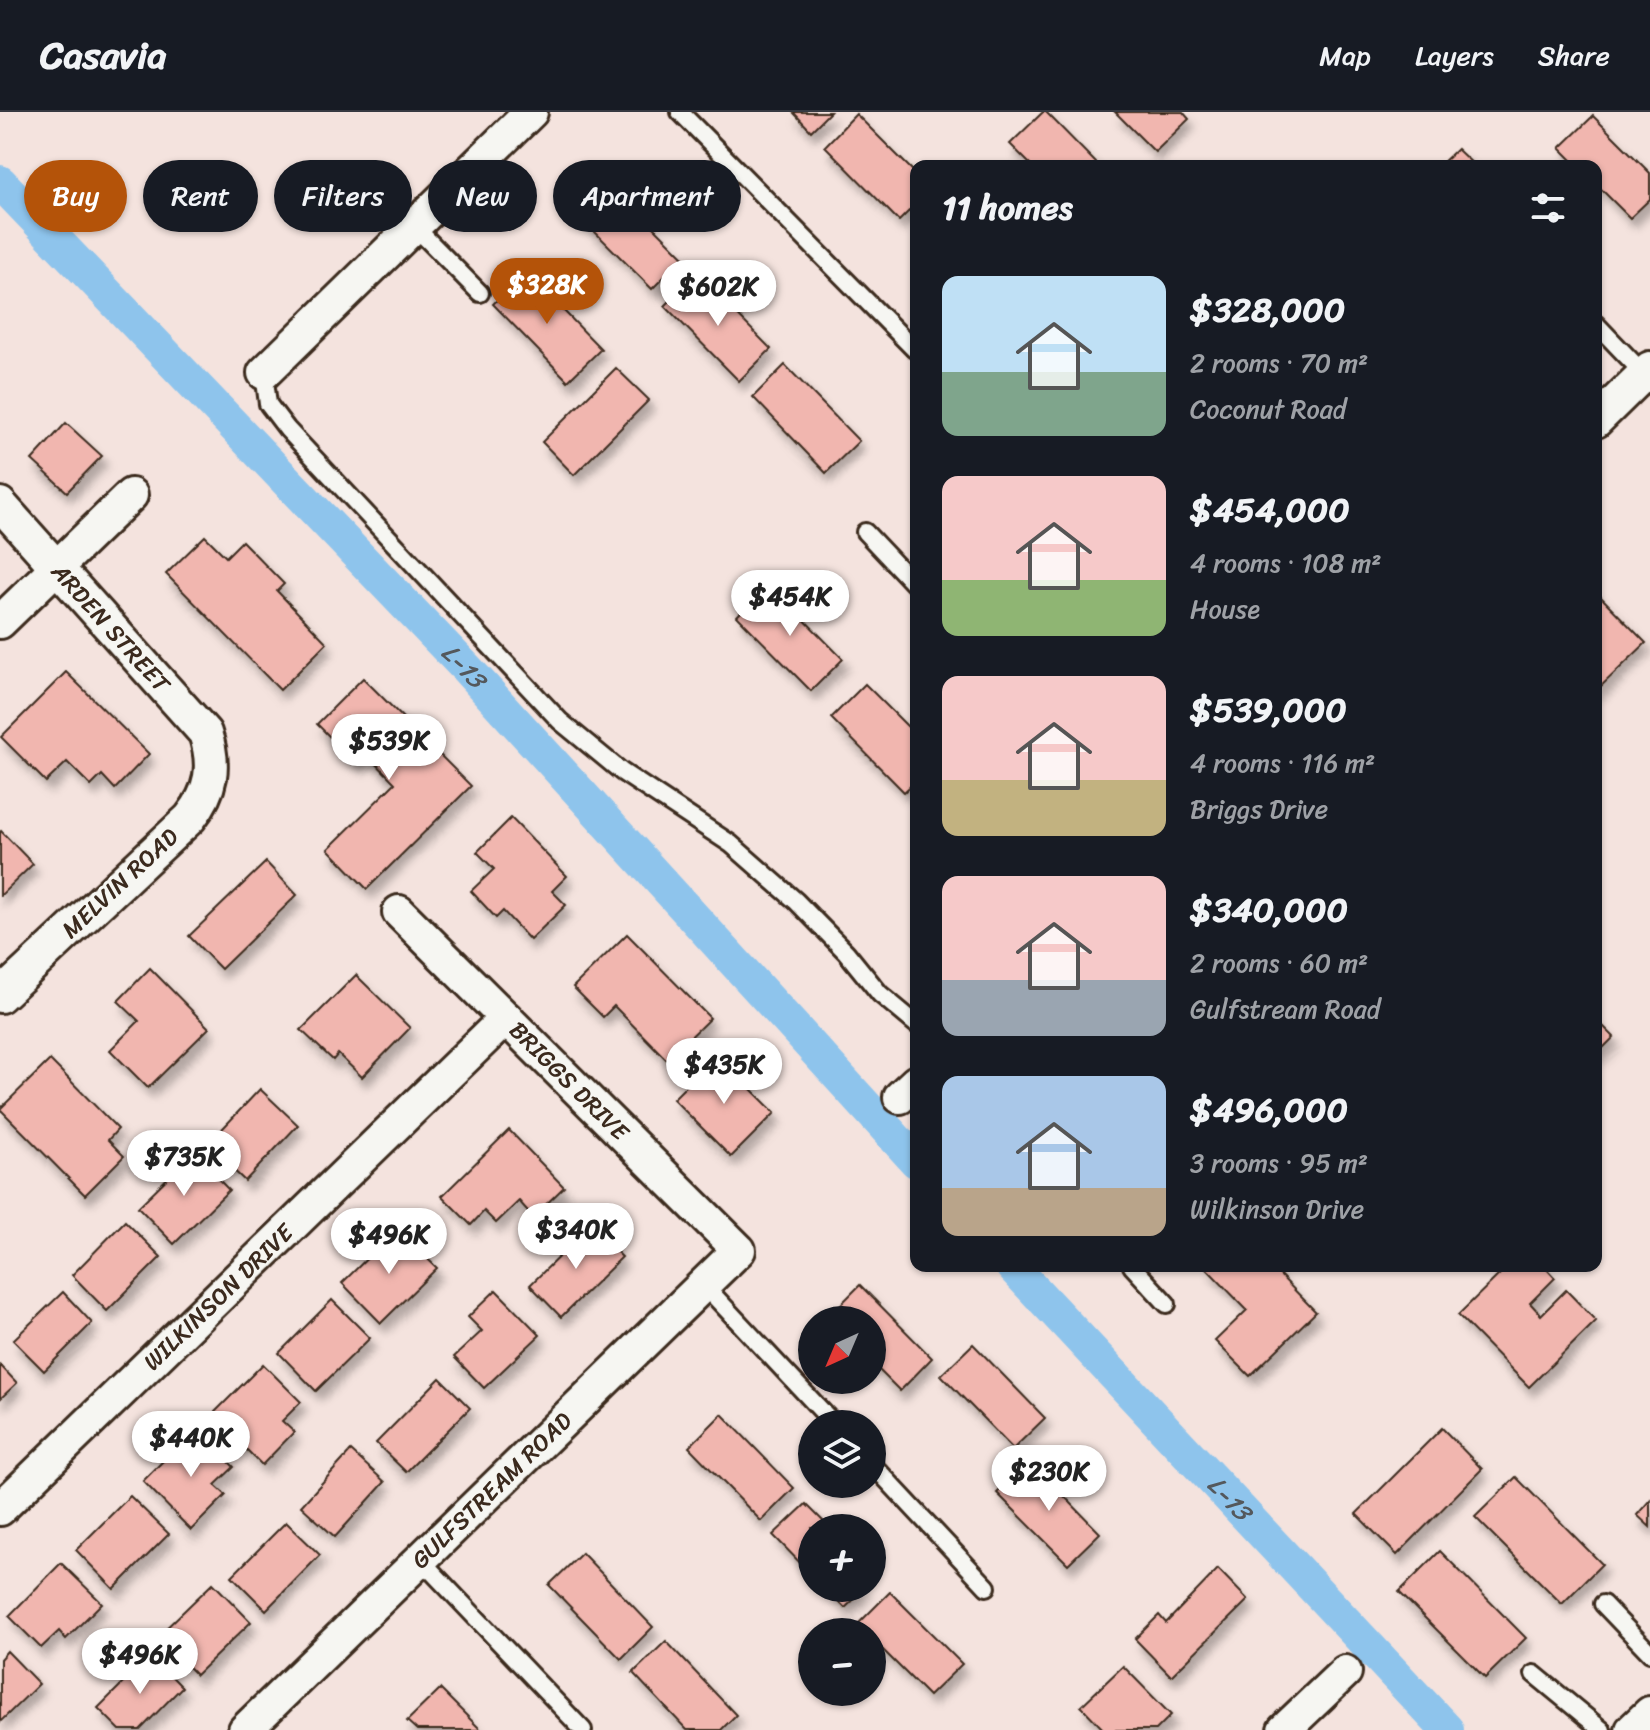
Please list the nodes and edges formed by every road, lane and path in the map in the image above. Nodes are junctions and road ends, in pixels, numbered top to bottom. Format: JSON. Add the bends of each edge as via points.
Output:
{"nodes":[{"id":1,"x":531,"y":112,"type":"edge"},
{"id":2,"x":680,"y":112,"type":"edge"},
{"id":3,"x":414,"y":226,"type":"junction"},
{"id":4,"x":480,"y":293,"type":"dead end"},
{"id":5,"x":1602,"y":330,"type":"edge"},
{"id":6,"x":910,"y":345,"type":"edge"},
{"id":7,"x":1647,"y":371,"type":"edge"},
{"id":8,"x":264,"y":373,"type":"joint"},
{"id":9,"x":1602,"y":415,"type":"edge"},
{"id":10,"x":131,"y":495,"type":"dead end"},
{"id":11,"x":0,"y":504,"type":"edge"},
{"id":12,"x":865,"y":532,"type":"dead end"},
{"id":13,"x":57,"y":567,"type":"junction"},
{"id":14,"x":910,"y":580,"type":"edge"},
{"id":15,"x":0,"y":622,"type":"edge"},
{"id":16,"x":212,"y":755,"type":"joint"},
{"id":17,"x":399,"y":912,"type":"dead end"},
{"id":18,"x":0,"y":996,"type":"edge"},
{"id":19,"x":506,"y":1018,"type":"junction"},
{"id":20,"x":910,"y":1019,"type":"edge"},
{"id":21,"x":739,"y":1250,"type":"joint"},
{"id":22,"x":1138,"y":1272,"type":"edge"},
{"id":23,"x":704,"y":1285,"type":"junction"},
{"id":24,"x":1167,"y":1304,"type":"dead end"},
{"id":25,"x":821,"y":1410,"type":"edge"},
{"id":26,"x":886,"y":1479,"type":"edge"},
{"id":27,"x":0,"y":1509,"type":"edge"},
{"id":28,"x":421,"y":1560,"type":"junction"},
{"id":29,"x":987,"y":1587,"type":"dead end"},
{"id":30,"x":1603,"y":1604,"type":"dead end"},
{"id":31,"x":1650,"y":1653,"type":"edge"},
{"id":32,"x":1345,"y":1672,"type":"dead end"},
{"id":33,"x":1534,"y":1674,"type":"dead end"},
{"id":34,"x":1650,"y":1713,"type":"edge"},
{"id":35,"x":245,"y":1730,"type":"edge"},
{"id":36,"x":583,"y":1730,"type":"edge"},
{"id":37,"x":1284,"y":1730,"type":"edge"},
{"id":38,"x":1602,"y":1730,"type":"edge"},
{"id":39,"x":1632,"y":1730,"type":"edge"}],
"edges":[{"from":1,"to":3,"type":"street"},
{"from":2,"to":6,"type":"lane"},
{"from":3,"to":4,"type":"lane"},
{"from":3,"to":8,"type":"street"},
{"from":5,"to":7,"type":"lane"},
{"from":7,"to":9,"type":"street"},
{"from":8,"to":20,"type":"lane","via":[[268,404],[287,429],[560,721],[622,772],[731,844],[796,901],[880,994]]},
{"from":10,"to":13,"type":"street"},
{"from":11,"to":13,"type":"street","name":"ARDEN STREET"},
{"from":12,"to":14,"type":"lane"},
{"from":13,"to":15,"type":"street"},
{"from":13,"to":16,"type":"street","name":"ARDEN STREET","via":[[205,733]]},
{"from":16,"to":18,"type":"street","name":"MELVIN ROAD","via":[[212,778],[190,818]]},
{"from":17,"to":19,"type":"street","name":"BRIGGS DRIVE"},
{"from":19,"to":21,"type":"street","name":"BRIGGS DRIVE"},
{"from":19,"to":27,"type":"street","name":"WILKINSON DRIVE"},
{"from":21,"to":23,"type":"street","name":"GULFSTREAM ROAD"},
{"from":22,"to":24,"type":"lane"},
{"from":23,"to":25,"type":"lane"},
{"from":23,"to":28,"type":"street","name":"GULFSTREAM ROAD"},
{"from":26,"to":29,"type":"lane"},
{"from":28,"to":35,"type":"street","name":"GULFSTREAM ROAD"},
{"from":28,"to":36,"type":"lane"},
{"from":30,"to":31,"type":"lane"},
{"from":32,"to":37,"type":"street"},
{"from":33,"to":38,"type":"lane"},
{"from":34,"to":39,"type":"street"}]}
